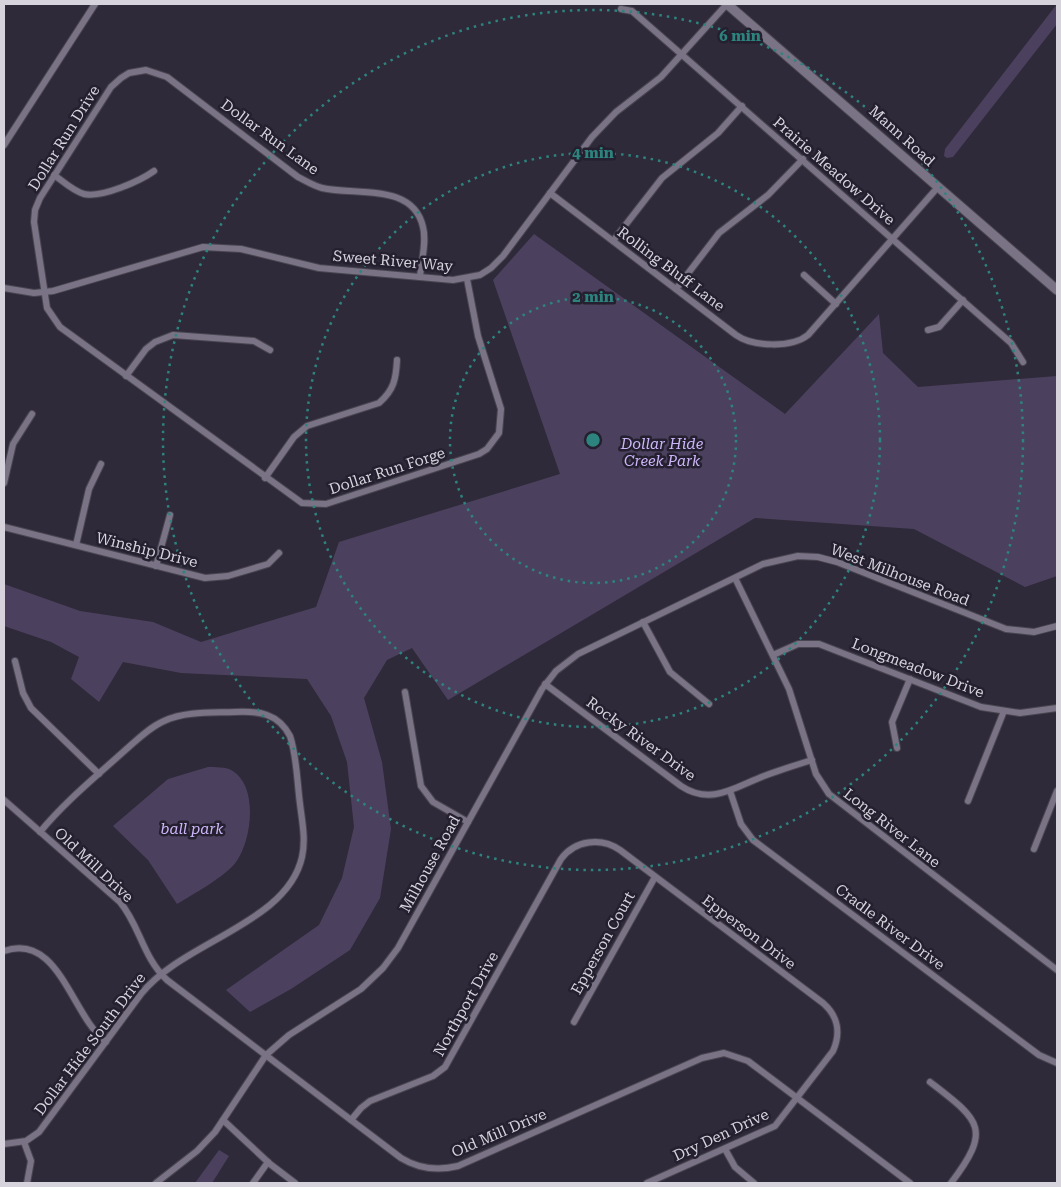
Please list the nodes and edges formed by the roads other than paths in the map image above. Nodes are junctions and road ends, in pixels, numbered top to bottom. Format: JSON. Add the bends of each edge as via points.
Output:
{"nodes":[{"id":1,"x":95,"y":4,"type":"edge"},
{"id":2,"x":727,"y":4,"type":"edge"},
{"id":3,"x":621,"y":9,"type":"dead end"},
{"id":4,"x":682,"y":54,"type":"junction"},
{"id":5,"x":137,"y":70,"type":"joint"},
{"id":6,"x":742,"y":106,"type":"junction"},
{"id":7,"x":4,"y":146,"type":"edge"},
{"id":8,"x":803,"y":159,"type":"junction"},
{"id":9,"x":154,"y":171,"type":"dead end"},
{"id":10,"x":54,"y":175,"type":"junction"},
{"id":11,"x":938,"y":187,"type":"junction"},
{"id":12,"x":550,"y":193,"type":"junction"},
{"id":13,"x":893,"y":239,"type":"junction"},
{"id":14,"x":613,"y":241,"type":"junction"},
{"id":15,"x":804,"y":275,"type":"dead end"},
{"id":16,"x":420,"y":277,"type":"junction"},
{"id":17,"x":467,"y":279,"type":"junction"},
{"id":18,"x":4,"y":288,"type":"edge"},
{"id":19,"x":676,"y":289,"type":"junction"},
{"id":20,"x":1057,"y":290,"type":"edge"},
{"id":21,"x":44,"y":292,"type":"junction"},
{"id":22,"x":963,"y":300,"type":"junction"},
{"id":23,"x":836,"y":304,"type":"junction"},
{"id":24,"x":928,"y":330,"type":"dead end"},
{"id":25,"x":270,"y":350,"type":"dead end"},
{"id":26,"x":397,"y":360,"type":"dead end"},
{"id":27,"x":1023,"y":362,"type":"dead end"},
{"id":28,"x":126,"y":376,"type":"junction"},
{"id":29,"x":32,"y":414,"type":"dead end"},
{"id":30,"x":102,"y":464,"type":"dead end"},
{"id":31,"x":265,"y":478,"type":"junction"},
{"id":32,"x":4,"y":483,"type":"edge"},
{"id":33,"x":170,"y":515,"type":"dead end"},
{"id":34,"x":4,"y":527,"type":"edge"},
{"id":35,"x":76,"y":545,"type":"junction"},
{"id":36,"x":279,"y":553,"type":"dead end"},
{"id":37,"x":156,"y":566,"type":"junction"},
{"id":38,"x":735,"y":578,"type":"junction"},
{"id":39,"x":643,"y":622,"type":"junction"},
{"id":40,"x":1057,"y":626,"type":"edge"},
{"id":41,"x":773,"y":655,"type":"junction"},
{"id":42,"x":15,"y":661,"type":"dead end"},
{"id":43,"x":910,"y":679,"type":"junction"},
{"id":44,"x":545,"y":684,"type":"junction"},
{"id":45,"x":405,"y":692,"type":"dead end"},
{"id":46,"x":709,"y":704,"type":"dead end"},
{"id":47,"x":1057,"y":708,"type":"edge"},
{"id":48,"x":1004,"y":712,"type":"junction"},
{"id":49,"x":897,"y":748,"type":"dead end"},
{"id":50,"x":812,"y":760,"type":"junction"},
{"id":51,"x":99,"y":774,"type":"junction"},
{"id":52,"x":1057,"y":790,"type":"edge"},
{"id":53,"x":730,"y":792,"type":"junction"},
{"id":54,"x":968,"y":801,"type":"dead end"},
{"id":55,"x":5,"y":804,"type":"edge"},
{"id":56,"x":468,"y":822,"type":"junction"},
{"id":57,"x":40,"y":832,"type":"junction"},
{"id":58,"x":1034,"y":849,"type":"dead end"},
{"id":59,"x":563,"y":857,"type":"joint"},
{"id":60,"x":655,"y":877,"type":"junction"},
{"id":61,"x":4,"y":951,"type":"edge"},
{"id":62,"x":1056,"y":967,"type":"edge"},
{"id":63,"x":160,"y":974,"type":"junction"},
{"id":64,"x":574,"y":1022,"type":"dead end"},
{"id":65,"x":106,"y":1042,"type":"junction"},
{"id":66,"x":266,"y":1055,"type":"junction"},
{"id":67,"x":1057,"y":1063,"type":"edge"},
{"id":68,"x":930,"y":1082,"type":"dead end"},
{"id":69,"x":798,"y":1099,"type":"junction"},
{"id":70,"x":224,"y":1120,"type":"junction"},
{"id":71,"x":351,"y":1120,"type":"junction"},
{"id":72,"x":24,"y":1142,"type":"junction"},
{"id":73,"x":4,"y":1144,"type":"edge"},
{"id":74,"x":725,"y":1149,"type":"junction"},
{"id":75,"x":268,"y":1162,"type":"junction"},
{"id":76,"x":27,"y":1183,"type":"edge"},
{"id":77,"x":156,"y":1183,"type":"edge"},
{"id":78,"x":254,"y":1183,"type":"edge"},
{"id":79,"x":296,"y":1183,"type":"edge"},
{"id":80,"x":647,"y":1183,"type":"edge"},
{"id":81,"x":754,"y":1183,"type":"edge"},
{"id":82,"x":910,"y":1183,"type":"edge"},
{"id":83,"x":951,"y":1183,"type":"edge"}],
"edges":[{"from":1,"to":7,"type":"street"},
{"from":2,"to":4,"type":"street","name":"Sweet River Way"},
{"from":2,"to":11,"type":"main road","name":"Mann Road"},
{"from":3,"to":4,"type":"street","name":"Prairie Meadow Drive","via":[[632,11]]},
{"from":4,"to":6,"type":"street","name":"Prairie Meadow Drive"},
{"from":4,"to":12,"type":"street","name":"Sweet River Way","via":[[661,77],[605,122]]},
{"from":5,"to":10,"type":"street","name":"Dollar Run Drive","via":[[120,78],[111,87]]},
{"from":5,"to":16,"type":"street","name":"Dollar Run Lane","via":[[167,76],[312,185],[393,196],[404,201],[414,209],[423,227]]},
{"from":6,"to":8,"type":"street","name":"Prairie Meadow Drive"},
{"from":6,"to":14,"type":"street","via":[[718,133],[662,178]]},
{"from":8,"to":13,"type":"street","name":"Prairie Meadow Drive"},
{"from":8,"to":19,"type":"street","via":[[768,195],[719,233]]},
{"from":9,"to":10,"type":"street","via":[[143,179],[94,195],[78,192]]},
{"from":10,"to":21,"type":"street","name":"Dollar Run Drive","via":[[34,216]]},
{"from":11,"to":13,"type":"street","name":"Rolling Bluff Lane"},
{"from":11,"to":20,"type":"main road","name":"Mann Road"},
{"from":12,"to":14,"type":"street","name":"Rolling Bluff Lane"},
{"from":12,"to":17,"type":"street","name":"Sweet River Way","via":[[491,268]]},
{"from":13,"to":22,"type":"street","name":"Prairie Meadow Drive"},
{"from":13,"to":23,"type":"street","name":"Rolling Bluff Lane"},
{"from":14,"to":19,"type":"street","name":"Rolling Bluff Lane"},
{"from":15,"to":23,"type":"street"},
{"from":16,"to":17,"type":"street","name":"Sweet River Way"},
{"from":16,"to":21,"type":"street","name":"Sweet River Way","via":[[318,268],[241,248],[203,247]]},
{"from":17,"to":31,"type":"street","name":"Dollar Run Forge","via":[[478,336],[501,409],[499,433],[487,449],[326,504],[302,503]]},
{"from":18,"to":21,"type":"street","name":"Sweet River Way"},
{"from":19,"to":23,"type":"street","name":"Rolling Bluff Lane","via":[[743,339],[756,343],[804,338]]},
{"from":21,"to":28,"type":"street","name":"Dollar Run Forge","via":[[47,308],[60,327]]},
{"from":22,"to":24,"type":"street","via":[[939,327]]},
{"from":22,"to":27,"type":"street","name":"Prairie Meadow Drive","via":[[1011,343]]},
{"from":25,"to":28,"type":"street","via":[[254,341],[174,335],[146,349]]},
{"from":26,"to":31,"type":"street","via":[[396,379],[387,396],[379,403],[300,431]]},
{"from":28,"to":31,"type":"street","name":"Dollar Run Forge"},
{"from":29,"to":32,"type":"street","via":[[13,444]]},
{"from":30,"to":35,"type":"street","via":[[89,489]]},
{"from":33,"to":37,"type":"street"},
{"from":34,"to":35,"type":"street","name":"Winship Drive"},
{"from":35,"to":37,"type":"street","name":"Winship Drive"},
{"from":36,"to":37,"type":"street","name":"Winship Drive","via":[[268,564],[220,578],[203,578]]},
{"from":38,"to":39,"type":"street","name":"Milhouse Road"},
{"from":38,"to":40,"type":"street","name":"West Milhouse Road","via":[[777,560],[818,557],[1006,629],[1034,632]]},
{"from":38,"to":41,"type":"street","name":"Long River Lane"},
{"from":39,"to":44,"type":"street","name":"Milhouse Road","via":[[572,658]]},
{"from":39,"to":46,"type":"street","via":[[670,672]]},
{"from":41,"to":43,"type":"street","name":"Longmeadow Drive","via":[[798,644],[814,643]]},
{"from":41,"to":50,"type":"street","name":"Long River Lane","via":[[789,689]]},
{"from":42,"to":51,"type":"street","via":[[30,708]]},
{"from":43,"to":48,"type":"street","name":"Longmeadow Drive","via":[[974,705]]},
{"from":43,"to":49,"type":"street","via":[[892,722]]},
{"from":44,"to":53,"type":"street","name":"Rocky River Drive","via":[[683,788],[708,795]]},
{"from":44,"to":56,"type":"street","name":"Milhouse Road"},
{"from":45,"to":56,"type":"street","via":[[421,786],[435,804]]},
{"from":47,"to":48,"type":"street","name":"Longmeadow Drive"},
{"from":48,"to":54,"type":"street"},
{"from":50,"to":53,"type":"street","name":"Rocky River Drive","via":[[763,776]]},
{"from":50,"to":62,"type":"street","name":"Long River Lane","via":[[822,784],[835,801]]},
{"from":51,"to":57,"type":"street","via":[[62,806]]},
{"from":51,"to":63,"type":"street","name":"Dollar Hide South Drive","via":[[152,728],[176,717],[255,711],[275,718],[285,728],[292,744],[304,840],[297,873],[273,903]]},
{"from":52,"to":58,"type":"street"},
{"from":53,"to":67,"type":"street","name":"Cradle River Drive","via":[[741,824],[750,837],[1040,1055]]},
{"from":55,"to":57,"type":"street","name":"Old Mill Drive"},
{"from":56,"to":66,"type":"street","name":"Milhouse Road","via":[[398,948],[383,968],[361,989],[294,1031]]},
{"from":57,"to":63,"type":"street","name":"Old Mill Drive","via":[[123,906],[148,959]]},
{"from":59,"to":60,"type":"street","name":"Epperson Drive","via":[[583,844],[605,843],[617,848]]},
{"from":59,"to":71,"type":"street","name":"Northport Drive","via":[[445,1067],[433,1076],[370,1101]]},
{"from":60,"to":64,"type":"street","name":"Epperson Court"},
{"from":60,"to":69,"type":"street","name":"Epperson Drive","via":[[825,1004],[832,1013],[838,1032],[836,1046]]},
{"from":61,"to":65,"type":"street","via":[[26,948],[39,952],[50,961],[90,1027]]},
{"from":63,"to":65,"type":"street","name":"Dollar Hide South Drive"},
{"from":63,"to":66,"type":"street","name":"Old Mill Drive"},
{"from":65,"to":72,"type":"street","name":"Dollar Hide South Drive","via":[[40,1132]]},
{"from":66,"to":70,"type":"street","name":"Milhouse Road"},
{"from":66,"to":71,"type":"street","name":"Old Mill Drive"},
{"from":68,"to":83,"type":"street","via":[[965,1110],[975,1129],[976,1143],[972,1154]]},
{"from":69,"to":71,"type":"street","name":"Old Mill Drive","via":[[745,1060],[730,1054],[713,1054],[458,1166],[437,1169],[408,1162]]},
{"from":69,"to":74,"type":"street","name":"Dry Den Drive","via":[[782,1120],[771,1128]]},
{"from":69,"to":82,"type":"street","name":"Old Mill Drive"},
{"from":70,"to":75,"type":"street"},
{"from":70,"to":77,"type":"street","name":"Milhouse Road","via":[[197,1151]]},
{"from":72,"to":73,"type":"street"},
{"from":72,"to":76,"type":"street","via":[[31,1162]]},
{"from":74,"to":80,"type":"street","name":"Dry Den Drive"},
{"from":74,"to":81,"type":"street","via":[[735,1167]]},
{"from":75,"to":78,"type":"street"},
{"from":75,"to":79,"type":"street"}]}
